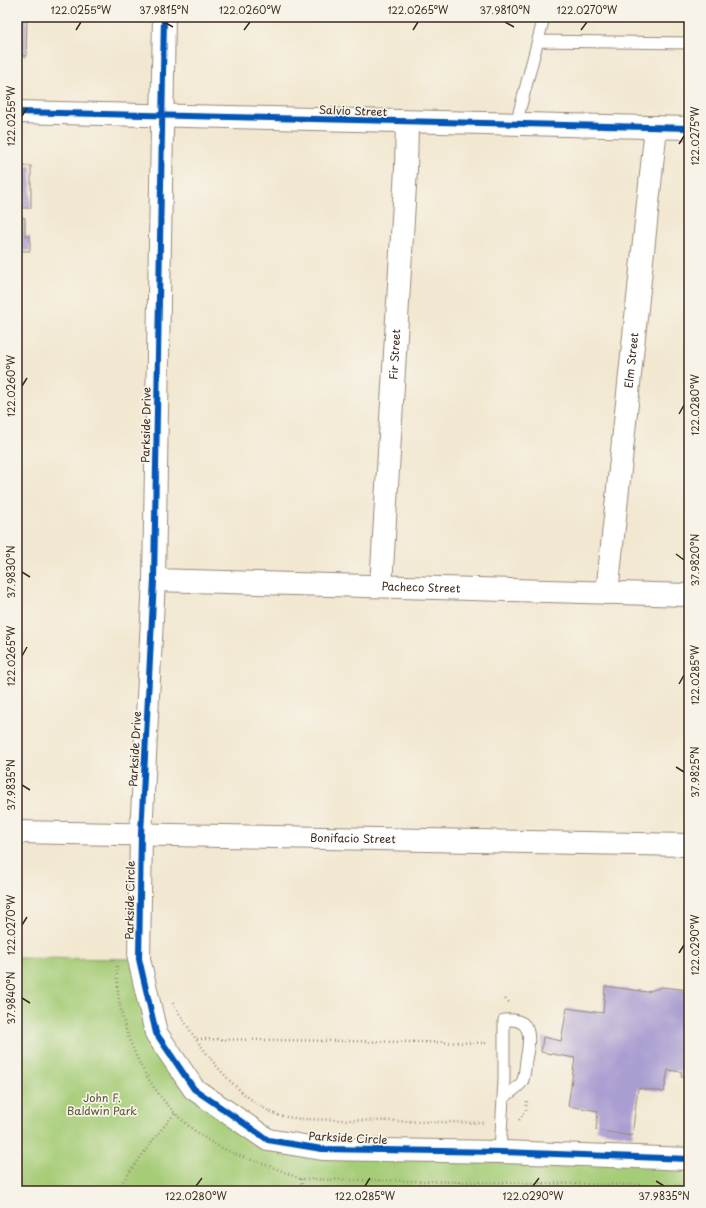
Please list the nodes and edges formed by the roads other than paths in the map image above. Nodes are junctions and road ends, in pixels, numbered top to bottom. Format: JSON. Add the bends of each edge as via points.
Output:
{"nodes":[{"id":1,"x":164,"y":17,"type":"edge"},
{"id":2,"x":544,"y":17,"type":"edge"},
{"id":3,"x":538,"y":41,"type":"junction"},
{"id":4,"x":689,"y":43,"type":"edge"},
{"id":5,"x":17,"y":112,"type":"edge"},
{"id":6,"x":161,"y":116,"type":"junction"},
{"id":7,"x":407,"y":122,"type":"junction"},
{"id":8,"x":516,"y":124,"type":"junction"},
{"id":9,"x":656,"y":127,"type":"junction"},
{"id":10,"x":689,"y":128,"type":"edge"},
{"id":11,"x":154,"y":580,"type":"junction"},
{"id":12,"x":380,"y":586,"type":"junction"},
{"id":13,"x":607,"y":593,"type":"junction"},
{"id":14,"x":689,"y":595,"type":"edge"},
{"id":15,"x":17,"y":832,"type":"edge"},
{"id":16,"x":141,"y":834,"type":"junction"},
{"id":17,"x":689,"y":845,"type":"edge"},
{"id":18,"x":503,"y":1098,"type":"junction"},
{"id":19,"x":500,"y":1152,"type":"junction"},
{"id":20,"x":689,"y":1159,"type":"edge"}],
"edges":[{"from":1,"to":6,"type":"street","name":"Parkside Drive"},
{"from":2,"to":3,"type":"lane"},
{"from":3,"to":4,"type":"lane"},
{"from":3,"to":8,"type":"lane"},
{"from":5,"to":6,"type":"street","name":"Salvio Street"},
{"from":6,"to":7,"type":"street","name":"Salvio Street"},
{"from":6,"to":11,"type":"street","name":"Parkside Drive"},
{"from":7,"to":8,"type":"street","name":"Salvio Street"},
{"from":7,"to":12,"type":"street","name":"Fir Street"},
{"from":8,"to":9,"type":"street","name":"Salvio Street"},
{"from":9,"to":10,"type":"street","name":"Salvio Street"},
{"from":9,"to":13,"type":"street","name":"Elm Street"},
{"from":11,"to":12,"type":"street","name":"Pacheco Street"},
{"from":11,"to":16,"type":"street","name":"Parkside Drive"},
{"from":12,"to":13,"type":"street","name":"Pacheco Street"},
{"from":13,"to":14,"type":"street","name":"Pacheco Street"},
{"from":15,"to":16,"type":"street","name":"Bonifacio Street"},
{"from":16,"to":17,"type":"street","name":"Bonifacio Street"},
{"from":16,"to":19,"type":"street","name":"Parkside Circle","via":[[139,960],[156,1033],[194,1089],[268,1140],[322,1149]]},
{"from":18,"to":18,"type":"lane","via":[[504,1020],[515,1019],[525,1025],[529,1032],[529,1044],[523,1081]]},
{"from":18,"to":19,"type":"lane"},
{"from":19,"to":20,"type":"street","name":"Parkside Circle"}]}
